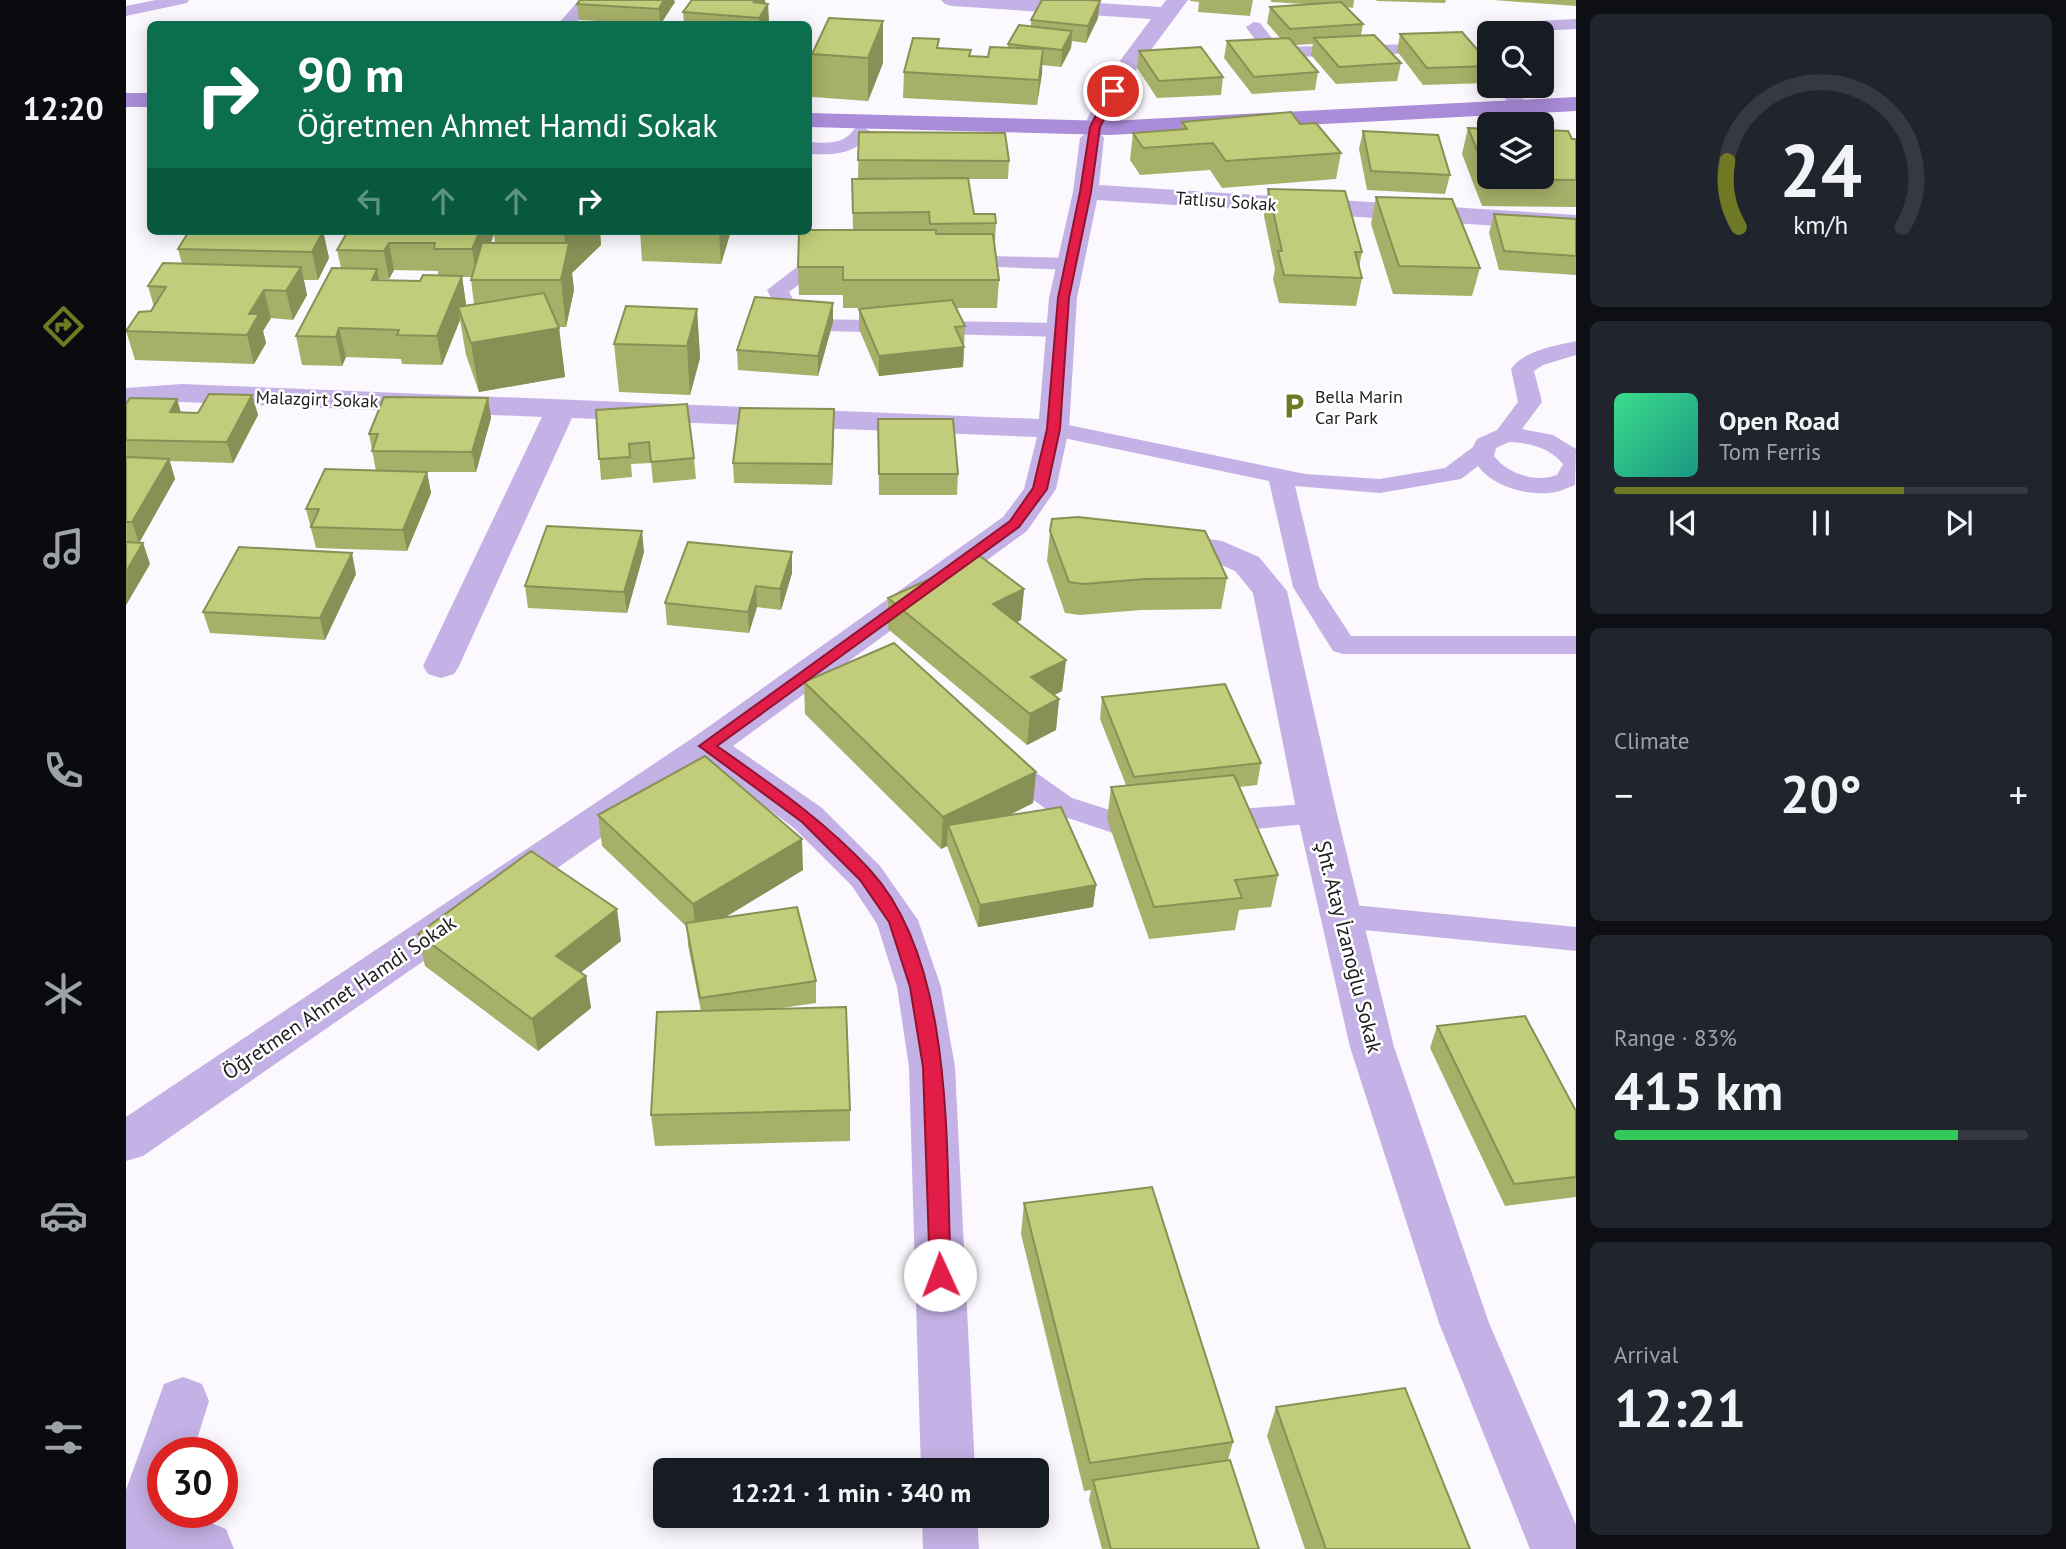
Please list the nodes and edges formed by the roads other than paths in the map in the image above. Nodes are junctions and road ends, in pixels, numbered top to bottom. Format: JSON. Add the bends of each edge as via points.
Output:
{"nodes":[{"id":1,"x":181,"y":0,"type":"edge"},
{"id":2,"x":952,"y":0,"type":"edge"},
{"id":3,"x":588,"y":1,"type":"edge"},
{"id":4,"x":1172,"y":7,"type":"edge"},
{"id":5,"x":126,"y":11,"type":"edge"},
{"id":6,"x":569,"y":21,"type":"edge"},
{"id":7,"x":1576,"y":24,"type":"edge"},
{"id":8,"x":1554,"y":25,"type":"edge"},
{"id":9,"x":1254,"y":27,"type":"dead end"},
{"id":10,"x":1274,"y":53,"type":"junction"},
{"id":11,"x":1241,"y":54,"type":"edge"},
{"id":12,"x":1477,"y":57,"type":"edge"},
{"id":13,"x":1514,"y":98,"type":"edge"},
{"id":14,"x":126,"y":100,"type":"edge"},
{"id":15,"x":147,"y":100,"type":"edge"},
{"id":16,"x":1576,"y":104,"type":"edge"},
{"id":17,"x":1520,"y":106,"type":"junction"},
{"id":18,"x":126,"y":118,"type":"edge"},
{"id":19,"x":147,"y":118,"type":"edge"},
{"id":20,"x":1576,"y":119,"type":"edge"},
{"id":21,"x":812,"y":120,"type":"edge"},
{"id":22,"x":812,"y":131,"type":"edge"},
{"id":23,"x":862,"y":132,"type":"junction"},
{"id":24,"x":1092,"y":135,"type":"junction"},
{"id":25,"x":812,"y":148,"type":"edge"},
{"id":26,"x":1086,"y":192,"type":"junction"},
{"id":27,"x":1576,"y":223,"type":"edge"},
{"id":28,"x":849,"y":259,"type":"edge"},
{"id":29,"x":932,"y":261,"type":"edge"},
{"id":30,"x":1070,"y":264,"type":"junction"},
{"id":31,"x":1061,"y":330,"type":"junction"},
{"id":32,"x":1576,"y":348,"type":"edge"},
{"id":33,"x":126,"y":397,"type":"edge"},
{"id":34,"x":561,"y":409,"type":"junction"},
{"id":35,"x":1054,"y":429,"type":"junction"},
{"id":36,"x":1505,"y":435,"type":"junction"},
{"id":37,"x":1481,"y":452,"type":"junction"},
{"id":38,"x":1280,"y":476,"type":"junction"},
{"id":39,"x":1119,"y":537,"type":"edge"},
{"id":40,"x":1576,"y":645,"type":"edge"},
{"id":41,"x":441,"y":666,"type":"dead end"},
{"id":42,"x":974,"y":743,"type":"edge"},
{"id":43,"x":707,"y":746,"type":"junction"},
{"id":44,"x":1317,"y":814,"type":"junction"},
{"id":45,"x":1343,"y":916,"type":"junction"},
{"id":46,"x":1576,"y":939,"type":"edge"},
{"id":47,"x":126,"y":1142,"type":"edge"},
{"id":48,"x":183,"y":1401,"type":"dead end"},
{"id":49,"x":171,"y":1437,"type":"edge"},
{"id":50,"x":948,"y":1458,"type":"edge"},
{"id":51,"x":147,"y":1509,"type":"edge"},
{"id":52,"x":950,"y":1528,"type":"edge"},
{"id":53,"x":206,"y":1549,"type":"edge"},
{"id":54,"x":951,"y":1549,"type":"edge"},
{"id":55,"x":1558,"y":1549,"type":"edge"}],
"edges":[{"from":1,"to":5,"type":"lane"},
{"from":2,"to":4,"type":"street"},
{"from":3,"to":6,"type":"lane"},
{"from":4,"to":24,"type":"street","name":"Öğretmen Ahmet Hamdi Sokak","via":[[1122,73]]},
{"from":7,"to":8,"type":"lane"},
{"from":9,"to":10,"type":"lane"},
{"from":10,"to":11,"type":"lane"},
{"from":10,"to":12,"type":"lane","via":[[1455,47],[1466,48]]},
{"from":13,"to":17,"type":"lane"},
{"from":14,"to":15,"type":"street"},
{"from":16,"to":17,"type":"street"},
{"from":17,"to":24,"type":"street"},
{"from":18,"to":19,"type":"street"},
{"from":20,"to":24,"type":"street"},
{"from":21,"to":24,"type":"street"},
{"from":22,"to":23,"type":"street"},
{"from":23,"to":24,"type":"street"},
{"from":23,"to":25,"type":"lane","via":[[860,138],[839,149]]},
{"from":24,"to":26,"type":"street","name":"Öğretmen Ahmet Hamdi Sokak"},
{"from":26,"to":27,"type":"street","name":"Tatlısu Sokak"},
{"from":26,"to":30,"type":"street","name":"Öğretmen Ahmet Hamdi Sokak"},
{"from":28,"to":31,"type":"lane","via":[[821,258],[778,290],[796,325]]},
{"from":29,"to":30,"type":"lane"},
{"from":30,"to":31,"type":"street","name":"Öğretmen Ahmet Hamdi Sokak"},
{"from":31,"to":35,"type":"street","name":"Öğretmen Ahmet Hamdi Sokak"},
{"from":32,"to":36,"type":"lane","via":[[1535,360],[1522,369],[1530,402]]},
{"from":33,"to":34,"type":"street","name":"Malazgirt Sokak","via":[[182,393]]},
{"from":34,"to":35,"type":"street","name":"Malazgirt Sokak"},
{"from":34,"to":41,"type":"street"},
{"from":35,"to":38,"type":"lane"},
{"from":35,"to":43,"type":"street","name":"Öğretmen Ahmet Hamdi Sokak","via":[[1034,527],[855,658]]},
{"from":36,"to":37,"type":"lane","via":[[1484,444]]},
{"from":36,"to":37,"type":"lane","via":[[1549,441],[1570,456],[1573,472],[1551,484],[1513,481],[1489,468]]},
{"from":37,"to":38,"type":"lane","via":[[1452,474],[1380,486]]},
{"from":38,"to":40,"type":"lane","via":[[1306,587],[1343,645]]},
{"from":39,"to":44,"type":"street","name":"Şht. Atay İzanoğlu Sokak","via":[[1210,548],[1247,564],[1270,591]]},
{"from":42,"to":44,"type":"lane","via":[[1061,805],[1134,829]]},
{"from":43,"to":47,"type":"street","name":"Öğretmen Ahmet Hamdi Sokak"},
{"from":43,"to":50,"type":"street","via":[[808,818],[866,876],[897,920],[919,987],[932,1067]]},
{"from":44,"to":45,"type":"street","name":"Şht. Atay İzanoğlu Sokak"},
{"from":45,"to":46,"type":"lane"},
{"from":45,"to":55,"type":"street","name":"Şht. Atay İzanoğlu Sokak","via":[[1372,1047],[1464,1323]]},
{"from":48,"to":49,"type":"street"},
{"from":51,"to":53,"type":"street","via":[[138,1536]]},
{"from":52,"to":54,"type":"street"}]}
